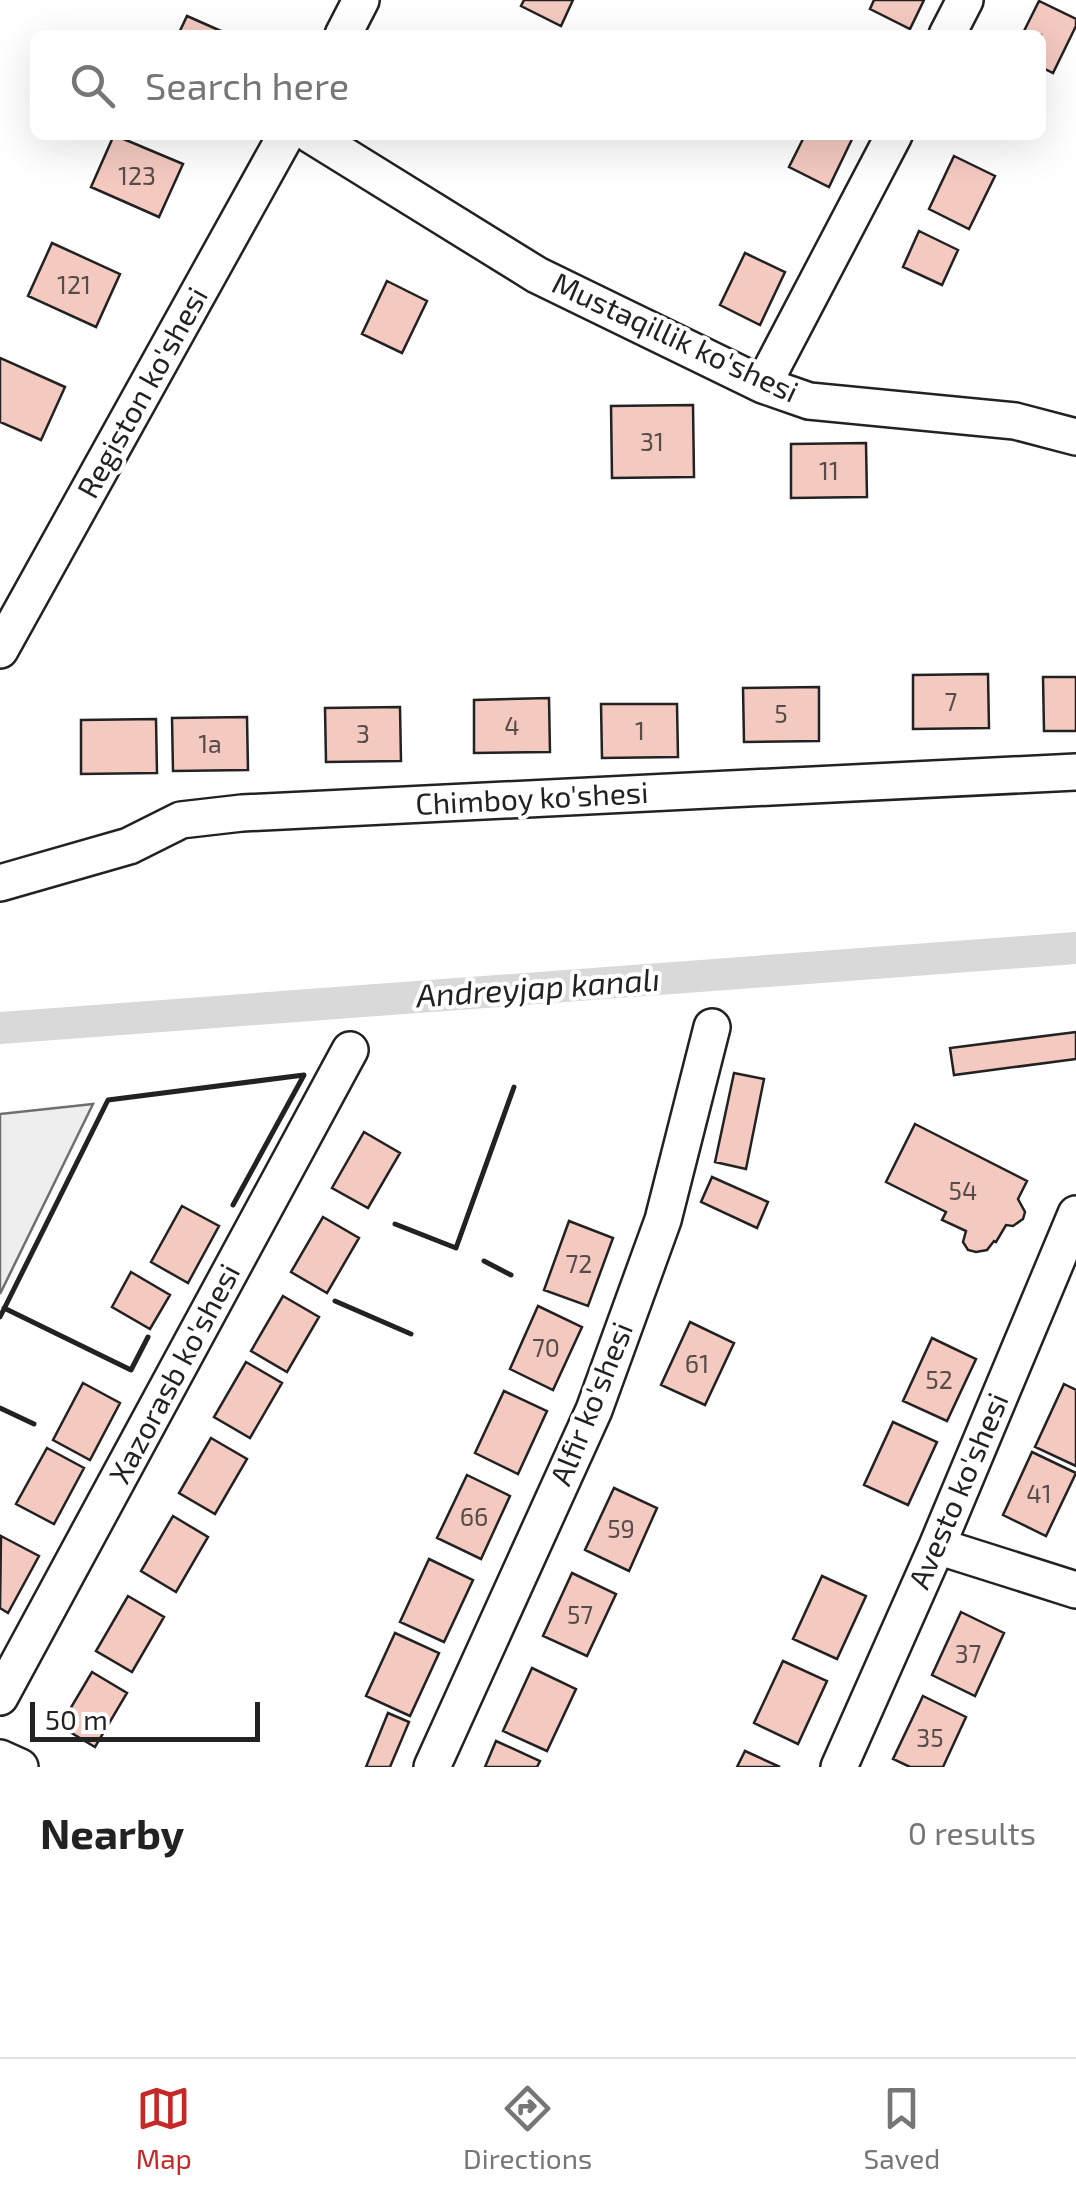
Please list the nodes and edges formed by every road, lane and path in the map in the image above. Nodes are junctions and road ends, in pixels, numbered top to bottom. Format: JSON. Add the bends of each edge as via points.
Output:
{"nodes":[{"id":1,"x":361,"y":0,"type":"edge"},
{"id":2,"x":965,"y":0,"type":"edge"},
{"id":3,"x":346,"y":30,"type":"edge"},
{"id":4,"x":949,"y":30,"type":"edge"},
{"id":5,"x":283,"y":140,"type":"edge"},
{"id":6,"x":319,"y":140,"type":"edge"},
{"id":7,"x":891,"y":140,"type":"edge"},
{"id":8,"x":763,"y":385,"type":"junction"},
{"id":9,"x":1076,"y":437,"type":"edge"},
{"id":10,"x":0,"y":650,"type":"edge"},
{"id":11,"x":1076,"y":772,"type":"edge"},
{"id":12,"x":0,"y":883,"type":"edge"},
{"id":13,"x":712,"y":1028,"type":"dead end"},
{"id":14,"x":350,"y":1050,"type":"dead end"},
{"id":15,"x":1076,"y":1214,"type":"edge"},
{"id":16,"x":937,"y":1546,"type":"junction"},
{"id":17,"x":1076,"y":1590,"type":"edge"},
{"id":18,"x":0,"y":1697,"type":"edge"},
{"id":19,"x":0,"y":1758,"type":"edge"},
{"id":20,"x":20,"y":1767,"type":"edge"},
{"id":21,"x":432,"y":1767,"type":"edge"},
{"id":22,"x":839,"y":1767,"type":"edge"}],
"edges":[{"from":1,"to":3,"type":"street"},
{"from":2,"to":4,"type":"street"},
{"from":5,"to":10,"type":"street","name":"Registon ko'shesi"},
{"from":6,"to":8,"type":"street","name":"Mustaqillik ko'shesi","via":[[538,275]]},
{"from":7,"to":8,"type":"street"},
{"from":8,"to":9,"type":"street","name":"Mustaqillik ko'shesi","via":[[808,400],[1015,421]]},
{"from":11,"to":12,"type":"street","name":"Chimboy ko'shesi","via":[[242,813],[181,820],[129,846]]},
{"from":13,"to":21,"type":"street","name":"Alfir ko'shesi","via":[[664,1220],[594,1410]]},
{"from":14,"to":18,"type":"street","name":"Xazorasb ko'shesi"},
{"from":15,"to":16,"type":"street","name":"Avesto ko'shesi"},
{"from":16,"to":17,"type":"street"},
{"from":16,"to":22,"type":"street","name":"Avesto ko'shesi"},
{"from":19,"to":20,"type":"street"}]}
